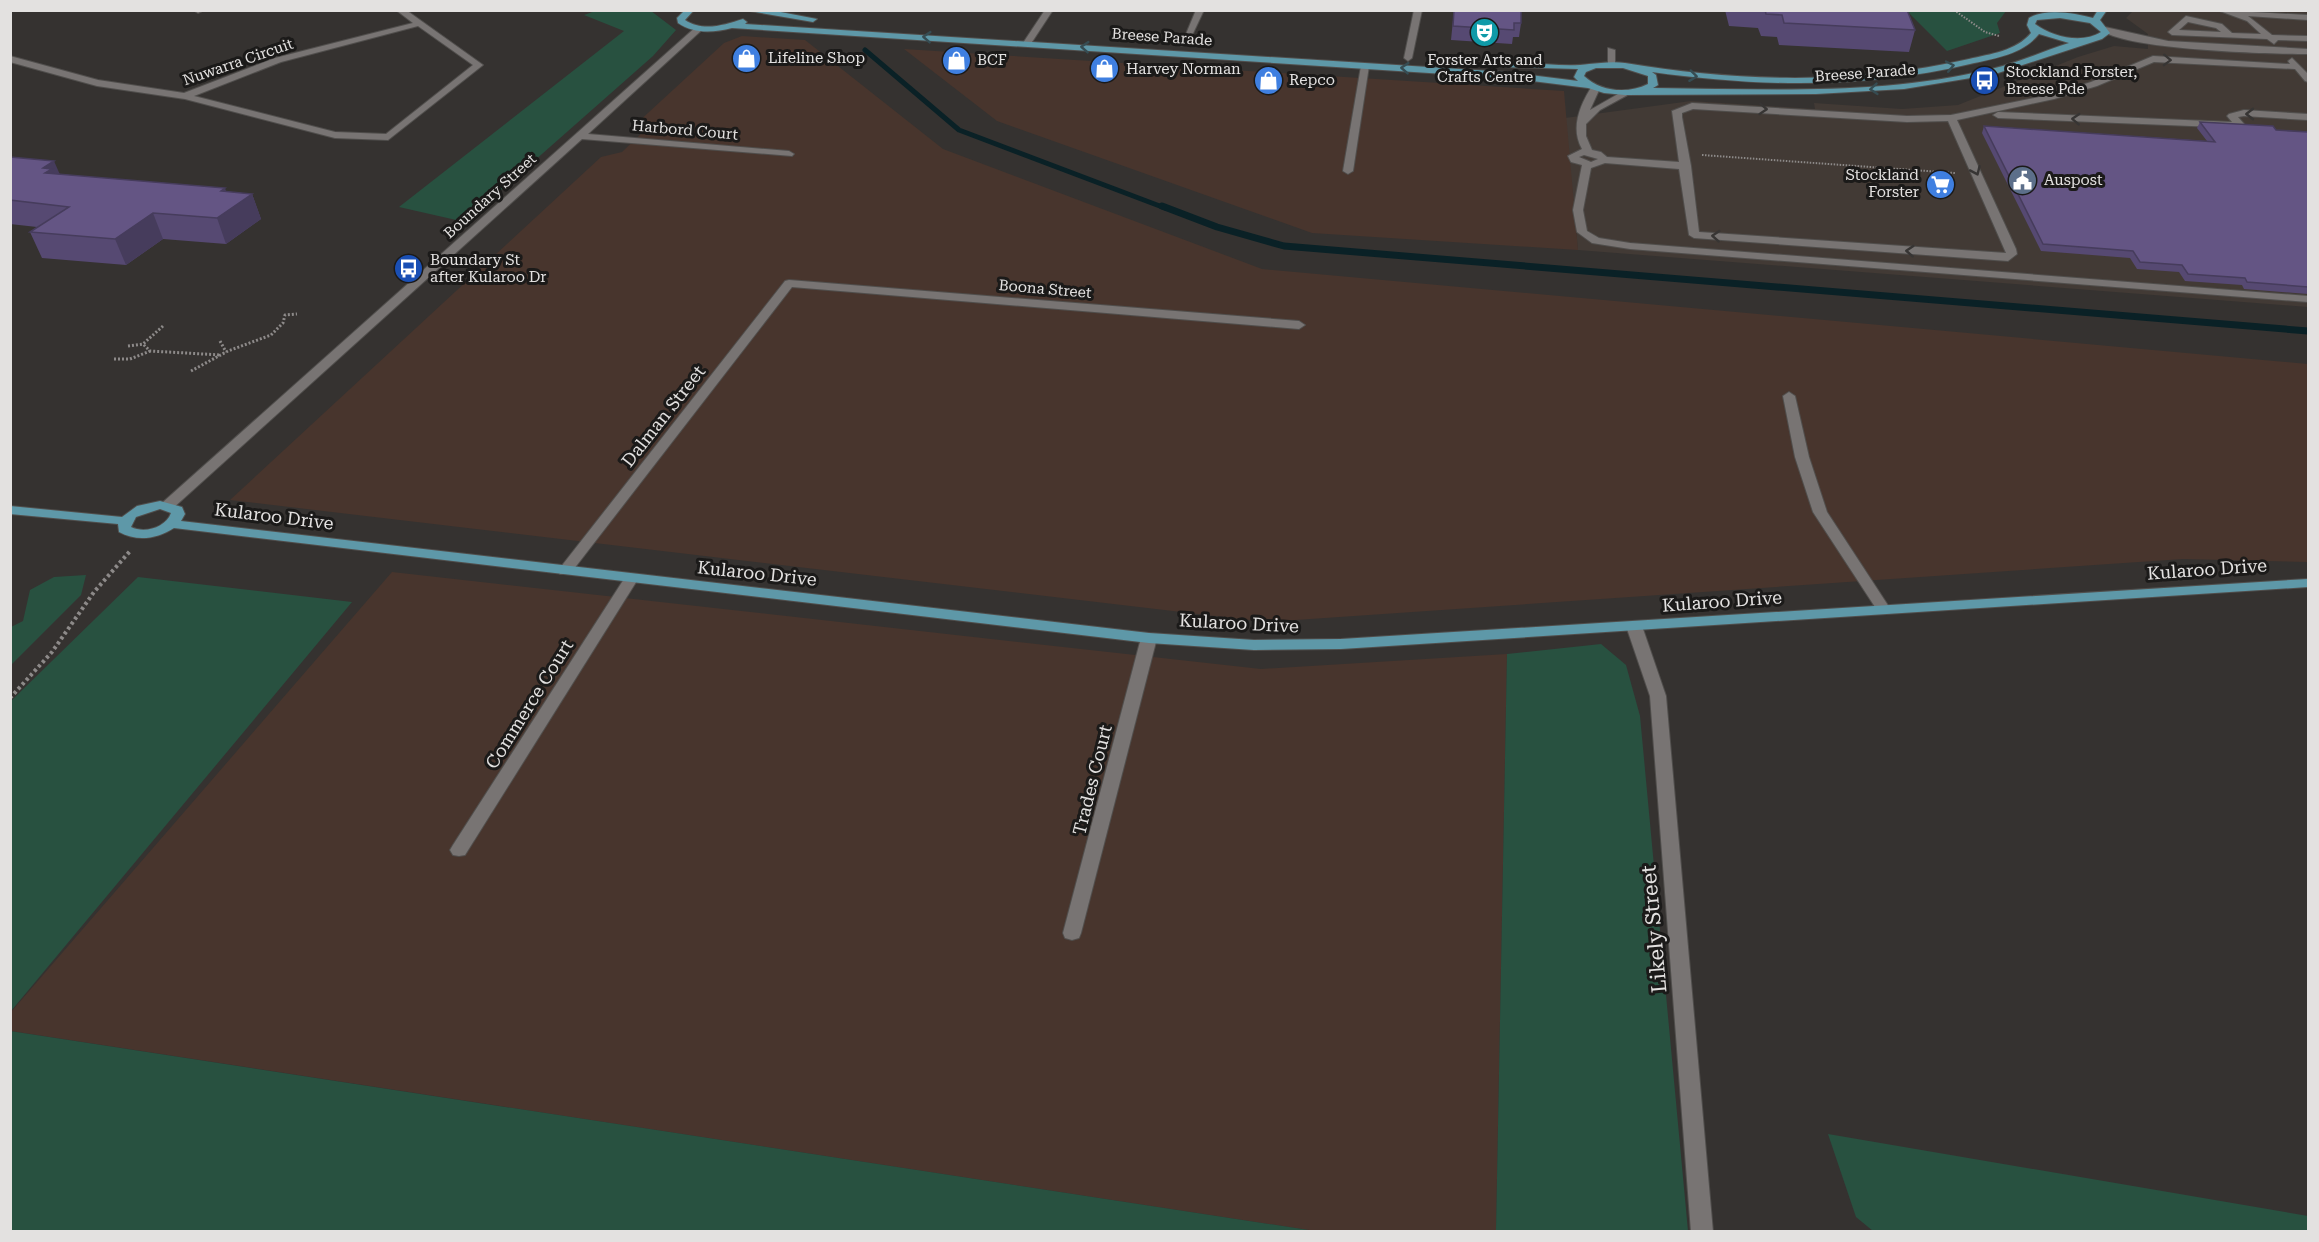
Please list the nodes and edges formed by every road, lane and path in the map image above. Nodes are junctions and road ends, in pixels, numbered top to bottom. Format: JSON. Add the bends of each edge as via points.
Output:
{"nodes":[{"id":1,"x":400,"y":10,"type":"edge"},
{"id":2,"x":1049,"y":10,"type":"edge"},
{"id":3,"x":1200,"y":10,"type":"edge"},
{"id":4,"x":1418,"y":10,"type":"edge"},
{"id":5,"x":2063,"y":10,"type":"edge"},
{"id":6,"x":2103,"y":10,"type":"edge"},
{"id":7,"x":2221,"y":10,"type":"edge"},
{"id":8,"x":748,"y":11,"type":"edge"},
{"id":9,"x":686,"y":12,"type":"edge"},
{"id":10,"x":2232,"y":13,"type":"junction"},
{"id":11,"x":2050,"y":15,"type":"junction"},
{"id":12,"x":2291,"y":16,"type":"junction"},
{"id":13,"x":2308,"y":17,"type":"edge"},
{"id":14,"x":823,"y":20,"type":"dead end"},
{"id":15,"x":417,"y":24,"type":"junction"},
{"id":16,"x":2031,"y":25,"type":"junction"},
{"id":17,"x":733,"y":26,"type":"junction"},
{"id":18,"x":2103,"y":27,"type":"junction"},
{"id":19,"x":700,"y":28,"type":"junction"},
{"id":20,"x":1022,"y":33,"type":"dead end"},
{"id":21,"x":1034,"y":34,"type":"junction"},
{"id":22,"x":1045,"y":34,"type":"dead end"},
{"id":23,"x":2229,"y":34,"type":"junction"},
{"id":24,"x":2308,"y":34,"type":"edge"},
{"id":25,"x":2270,"y":37,"type":"junction"},
{"id":26,"x":2091,"y":39,"type":"junction"},
{"id":27,"x":2308,"y":39,"type":"edge"},
{"id":28,"x":2143,"y":40,"type":"junction"},
{"id":29,"x":1172,"y":43,"type":"dead end"},
{"id":30,"x":1027,"y":44,"type":"junction"},
{"id":31,"x":1184,"y":44,"type":"junction"},
{"id":32,"x":1194,"y":44,"type":"dead end"},
{"id":33,"x":1611,"y":50,"type":"dead end"},
{"id":34,"x":2283,"y":51,"type":"junction"},
{"id":35,"x":2308,"y":52,"type":"edge"},
{"id":36,"x":1350,"y":54,"type":"dead end"},
{"id":37,"x":1408,"y":58,"type":"junction"},
{"id":38,"x":10,"y":59,"type":"edge"},
{"id":39,"x":1612,"y":64,"type":"junction"},
{"id":40,"x":1365,"y":66,"type":"junction"},
{"id":41,"x":1589,"y":67,"type":"junction"},
{"id":42,"x":2298,"y":67,"type":"junction"},
{"id":43,"x":1635,"y":68,"type":"junction"},
{"id":44,"x":2308,"y":79,"type":"edge"},
{"id":45,"x":1592,"y":86,"type":"junction"},
{"id":46,"x":1638,"y":91,"type":"junction"},
{"id":47,"x":1628,"y":92,"type":"junction"},
{"id":48,"x":185,"y":96,"type":"junction"},
{"id":49,"x":1971,"y":113,"type":"junction"},
{"id":50,"x":2308,"y":117,"type":"edge"},
{"id":51,"x":1952,"y":118,"type":"junction"},
{"id":52,"x":1581,"y":124,"type":"junction"},
{"id":53,"x":579,"y":136,"type":"junction"},
{"id":54,"x":1588,"y":152,"type":"junction"},
{"id":55,"x":789,"y":154,"type":"dead end"},
{"id":56,"x":1695,"y":154,"type":"dead end"},
{"id":57,"x":1604,"y":160,"type":"junction"},
{"id":58,"x":1587,"y":164,"type":"junction"},
{"id":59,"x":1686,"y":166,"type":"junction"},
{"id":60,"x":1347,"y":171,"type":"dead end"},
{"id":61,"x":1965,"y":174,"type":"dead end"},
{"id":62,"x":789,"y":283,"type":"joint"},
{"id":63,"x":2308,"y":299,"type":"edge"},
{"id":64,"x":297,"y":314,"type":"dead end"},
{"id":65,"x":1299,"y":325,"type":"dead end"},
{"id":66,"x":163,"y":326,"type":"dead end"},
{"id":67,"x":220,"y":341,"type":"dead end"},
{"id":68,"x":143,"y":344,"type":"junction"},
{"id":69,"x":128,"y":346,"type":"dead end"},
{"id":70,"x":150,"y":351,"type":"junction"},
{"id":71,"x":224,"y":353,"type":"junction"},
{"id":72,"x":114,"y":359,"type":"dead end"},
{"id":73,"x":191,"y":371,"type":"dead end"},
{"id":74,"x":1789,"y":396,"type":"dead end"},
{"id":75,"x":166,"y":506,"type":"junction"},
{"id":76,"x":10,"y":510,"type":"edge"},
{"id":77,"x":125,"y":520,"type":"junction"},
{"id":78,"x":172,"y":524,"type":"junction"},
{"id":79,"x":143,"y":534,"type":"junction"},
{"id":80,"x":565,"y":571,"type":"junction"},
{"id":81,"x":631,"y":579,"type":"junction"},
{"id":82,"x":2308,"y":583,"type":"edge"},
{"id":83,"x":1884,"y":610,"type":"junction"},
{"id":84,"x":1634,"y":626,"type":"junction"},
{"id":85,"x":1149,"y":638,"type":"junction"},
{"id":86,"x":10,"y":698,"type":"edge"},
{"id":87,"x":459,"y":850,"type":"dead end"},
{"id":88,"x":1072,"y":933,"type":"dead end"},
{"id":89,"x":1702,"y":1232,"type":"edge"}],
"edges":[{"from":1,"to":15,"type":"street"},
{"from":2,"to":21,"type":"street"},
{"from":3,"to":31,"type":"street"},
{"from":4,"to":37,"type":"street"},
{"from":5,"to":11,"type":"main road"},
{"from":6,"to":18,"type":"main road","via":[[2096,20]]},
{"from":7,"to":10,"type":"street"},
{"from":8,"to":14,"type":"main road"},
{"from":8,"to":17,"type":"main road","via":[[748,19]]},
{"from":9,"to":19,"type":"main road","via":[[681,18],[684,24]]},
{"from":10,"to":12,"type":"street"},
{"from":10,"to":25,"type":"street","via":[[2250,19]]},
{"from":11,"to":16,"type":"main road","via":[[2033,18]]},
{"from":11,"to":18,"type":"main road","via":[[2083,18]]},
{"from":12,"to":13,"type":"street"},
{"from":12,"to":24,"type":"street"},
{"from":15,"to":48,"type":"street","name":"Nuwarra Circuit","via":[[278,60]]},
{"from":15,"to":48,"type":"street","via":[[479,65],[388,137],[335,135]]},
{"from":16,"to":26,"type":"main road","via":[[2053,36]]},
{"from":43,"to":16,"type":"main road","name":"Breese Parade","one_way":true,"via":[[1750,80],[1901,74],[2004,53],[2031,39],[2035,33]]},
{"from":17,"to":19,"type":"main road","name":"Breese Parade"},
{"from":30,"to":17,"type":"main road","name":"Breese Parade","one_way":true},
{"from":18,"to":26,"type":"main road","via":[[2103,36]]},
{"from":18,"to":28,"type":"street"},
{"from":19,"to":53,"type":"street","name":"Boundary Street"},
{"from":20,"to":21,"type":"main road"},
{"from":21,"to":22,"type":"main road"},
{"from":21,"to":30,"type":"street"},
{"from":23,"to":23,"type":"street","via":[[2218,34],[2172,32],[2186,19],[2219,26]]},
{"from":23,"to":25,"type":"street"},
{"from":25,"to":27,"type":"street"},
{"from":25,"to":34,"type":"street"},
{"from":26,"to":28,"type":"street"},
{"from":26,"to":46,"type":"main road","name":"Breese Parade","one_way":true,"via":[[1993,72],[1918,85],[1819,92]]},
{"from":28,"to":34,"type":"street"},
{"from":29,"to":31,"type":"main road","name":"Breese Parade"},
{"from":40,"to":30,"type":"main road","name":"Breese Parade","one_way":true},
{"from":31,"to":32,"type":"main road","name":"Breese Parade"},
{"from":33,"to":39,"type":"street"},
{"from":34,"to":35,"type":"street"},
{"from":34,"to":42,"type":"street"},
{"from":36,"to":37,"type":"main road"},
{"from":37,"to":41,"type":"main road"},
{"from":38,"to":48,"type":"street","name":"Nuwarra Circuit","via":[[97,84]]},
{"from":39,"to":41,"type":"main road"},
{"from":39,"to":43,"type":"main road"},
{"from":45,"to":40,"type":"main road","name":"Breese Parade","one_way":true,"via":[[1507,75]]},
{"from":40,"to":60,"type":"street"},
{"from":41,"to":45,"type":"main road","via":[[1579,77]]},
{"from":42,"to":44,"type":"street"},
{"from":49,"to":42,"type":"street","one_way":true,"via":[[2051,97],[2153,59]]},
{"from":43,"to":46,"type":"main road","via":[[1655,80],[1653,85]]},
{"from":45,"to":47,"type":"main road","name":"Breese Parade"},
{"from":45,"to":52,"type":"street"},
{"from":46,"to":47,"type":"main road","name":"Breese Parade"},
{"from":47,"to":52,"type":"street","via":[[1597,108]]},
{"from":50,"to":49,"type":"street","one_way":true,"via":[[2244,113],[2232,116],[2240,125]]},
{"from":49,"to":51,"type":"street"},
{"from":59,"to":51,"type":"street","one_way":true,"via":[[1677,111],[1692,106],[1907,119]]},
{"from":51,"to":59,"type":"street","one_way":true,"via":[[2011,249],[2008,258],[1694,235]]},
{"from":52,"to":54,"type":"street","via":[[1581,142]]},
{"from":53,"to":55,"type":"street","name":"Harbord Court"},
{"from":53,"to":75,"type":"street","name":"Boundary Street"},
{"from":54,"to":57,"type":"street"},
{"from":54,"to":58,"type":"street","via":[[1573,156]]},
{"from":56,"to":61,"type":"path"},
{"from":57,"to":58,"type":"street"},
{"from":57,"to":59,"type":"street"},
{"from":58,"to":63,"type":"street","via":[[1578,210],[1582,232],[1596,241]]},
{"from":62,"to":65,"type":"street","name":"Boona Street"},
{"from":62,"to":80,"type":"street","name":"Dalman Street"},
{"from":64,"to":71,"type":"path","via":[[285,315],[281,326],[271,334]]},
{"from":66,"to":68,"type":"path"},
{"from":67,"to":71,"type":"path"},
{"from":68,"to":69,"type":"path"},
{"from":68,"to":70,"type":"path"},
{"from":70,"to":71,"type":"path"},
{"from":70,"to":72,"type":"path","via":[[130,359]]},
{"from":71,"to":73,"type":"path"},
{"from":74,"to":83,"type":"street","via":[[1802,457],[1820,512]]},
{"from":75,"to":77,"type":"main road","via":[[143,509]]},
{"from":75,"to":78,"type":"main road","via":[[173,507],[178,514]]},
{"from":76,"to":77,"type":"main road"},
{"from":77,"to":79,"type":"main road","via":[[124,529]]},
{"from":78,"to":79,"type":"main road"},
{"from":78,"to":80,"type":"main road","name":"Kularoo Drive"},
{"from":79,"to":86,"type":"path","via":[[94,592],[52,652]]},
{"from":80,"to":81,"type":"main road","name":"Kularoo Drive"},
{"from":81,"to":85,"type":"main road","name":"Kularoo Drive"},
{"from":81,"to":87,"type":"street","name":"Commerce Court"},
{"from":82,"to":83,"type":"main road","name":"Kularoo Drive"},
{"from":83,"to":84,"type":"main road","name":"Kularoo Drive"},
{"from":84,"to":85,"type":"main road","name":"Kularoo Drive","via":[[1312,646]]},
{"from":84,"to":89,"type":"street","name":"Likely Street","via":[[1659,702]]},
{"from":85,"to":88,"type":"street","name":"Trades Court"}]}
